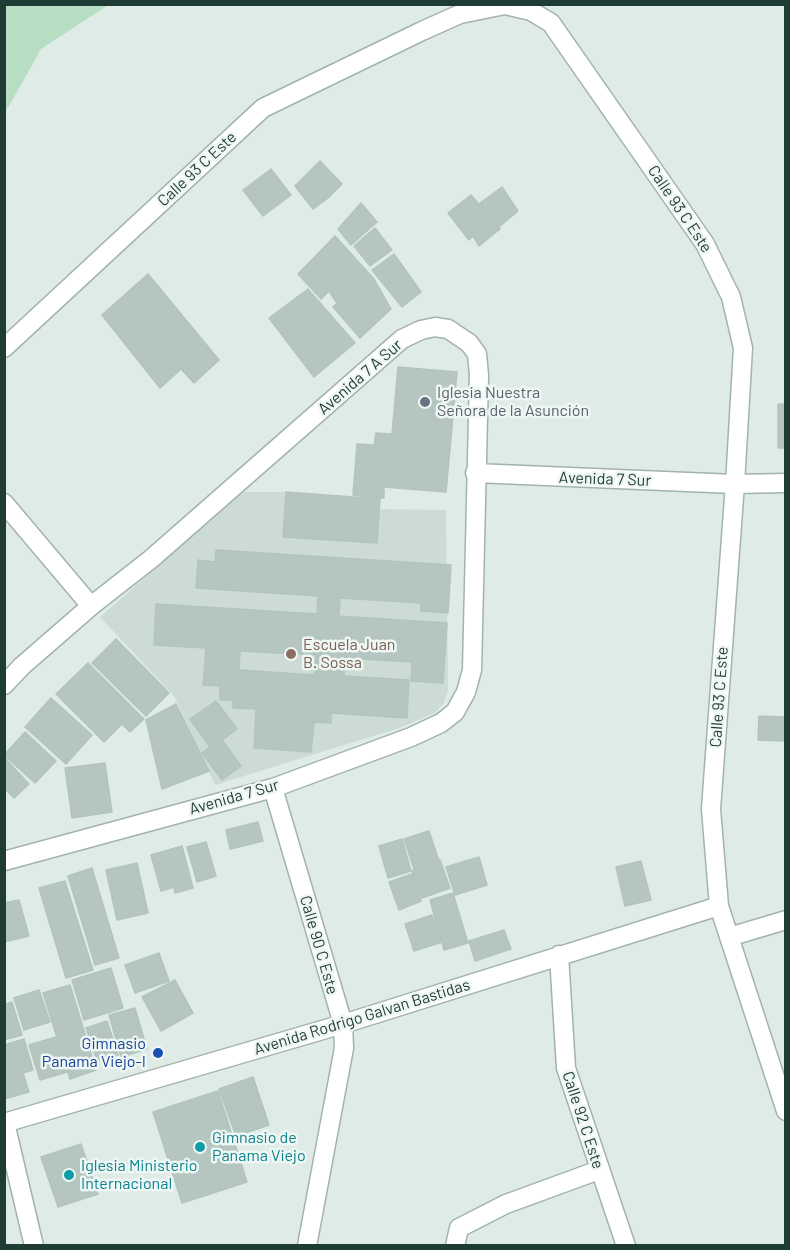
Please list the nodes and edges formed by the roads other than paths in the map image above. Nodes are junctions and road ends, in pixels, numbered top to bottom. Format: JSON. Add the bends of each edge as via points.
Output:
{"nodes":[{"id":1,"x":516,"y":6,"type":"edge"},
{"id":2,"x":4,"y":348,"type":"edge"},
{"id":3,"x":475,"y":473,"type":"junction"},
{"id":4,"x":786,"y":483,"type":"edge"},
{"id":5,"x":735,"y":484,"type":"junction"},
{"id":6,"x":4,"y":503,"type":"edge"},
{"id":7,"x":91,"y":606,"type":"junction"},
{"id":8,"x":4,"y":685,"type":"edge"},
{"id":9,"x":455,"y":712,"type":"joint"},
{"id":10,"x":273,"y":788,"type":"junction"},
{"id":11,"x":4,"y":861,"type":"edge"},
{"id":12,"x":719,"y":906,"type":"junction"},
{"id":13,"x":786,"y":920,"type":"edge"},
{"id":14,"x":729,"y":937,"type":"junction"},
{"id":15,"x":559,"y":955,"type":"junction"},
{"id":16,"x":342,"y":1024,"type":"junction"},
{"id":17,"x":786,"y":1111,"type":"edge"},
{"id":18,"x":5,"y":1123,"type":"edge"},
{"id":19,"x":599,"y":1170,"type":"junction"},
{"id":20,"x":34,"y":1245,"type":"edge"},
{"id":21,"x":307,"y":1245,"type":"edge"},
{"id":22,"x":455,"y":1245,"type":"edge"},
{"id":23,"x":626,"y":1245,"type":"edge"}],
"edges":[{"from":1,"to":2,"type":"street","name":"Calle 93 C Este","via":[[460,14],[263,108]]},
{"from":1,"to":5,"type":"street","name":"Calle 93 C Este","via":[[551,23],[705,244],[731,297],[743,348]]},
{"from":3,"to":5,"type":"street","name":"Avenida 7 Sur"},
{"from":3,"to":7,"type":"street","name":"Avenida 7 A Sur","via":[[477,354],[448,328],[421,330],[402,339],[151,559]]},
{"from":3,"to":9,"type":"street","name":"Avenida 7 A Sur","via":[[472,670]]},
{"from":4,"to":5,"type":"street"},
{"from":5,"to":12,"type":"street","name":"Calle 93 C Este","via":[[711,809]]},
{"from":6,"to":7,"type":"street"},
{"from":7,"to":8,"type":"street","name":"Avenida 7 A Sur"},
{"from":9,"to":10,"type":"street","name":"Avenida 7 Sur","via":[[411,737]]},
{"from":10,"to":11,"type":"street","name":"Avenida 7 Sur"},
{"from":10,"to":16,"type":"street","name":"Calle 90 C Este"},
{"from":12,"to":14,"type":"street","name":"Calle 93 C Este"},
{"from":12,"to":15,"type":"street","name":"Avenida Rodrigo Galvan Bastidas"},
{"from":13,"to":14,"type":"street"},
{"from":14,"to":17,"type":"street","name":"Calle 93 C Este"},
{"from":15,"to":16,"type":"street","name":"Avenida Rodrigo Galvan Bastidas"},
{"from":15,"to":19,"type":"street","name":"Calle 92 C Este","via":[[566,1068]]},
{"from":16,"to":18,"type":"street","name":"Avenida Rodrigo Galvan Bastidas"},
{"from":16,"to":21,"type":"street","name":"Calle 90 C Este","via":[[344,1048]]},
{"from":18,"to":20,"type":"street"},
{"from":19,"to":22,"type":"street","via":[[478,1218],[459,1228]]},
{"from":19,"to":23,"type":"street","name":"Calle 92 C Este"}]}
